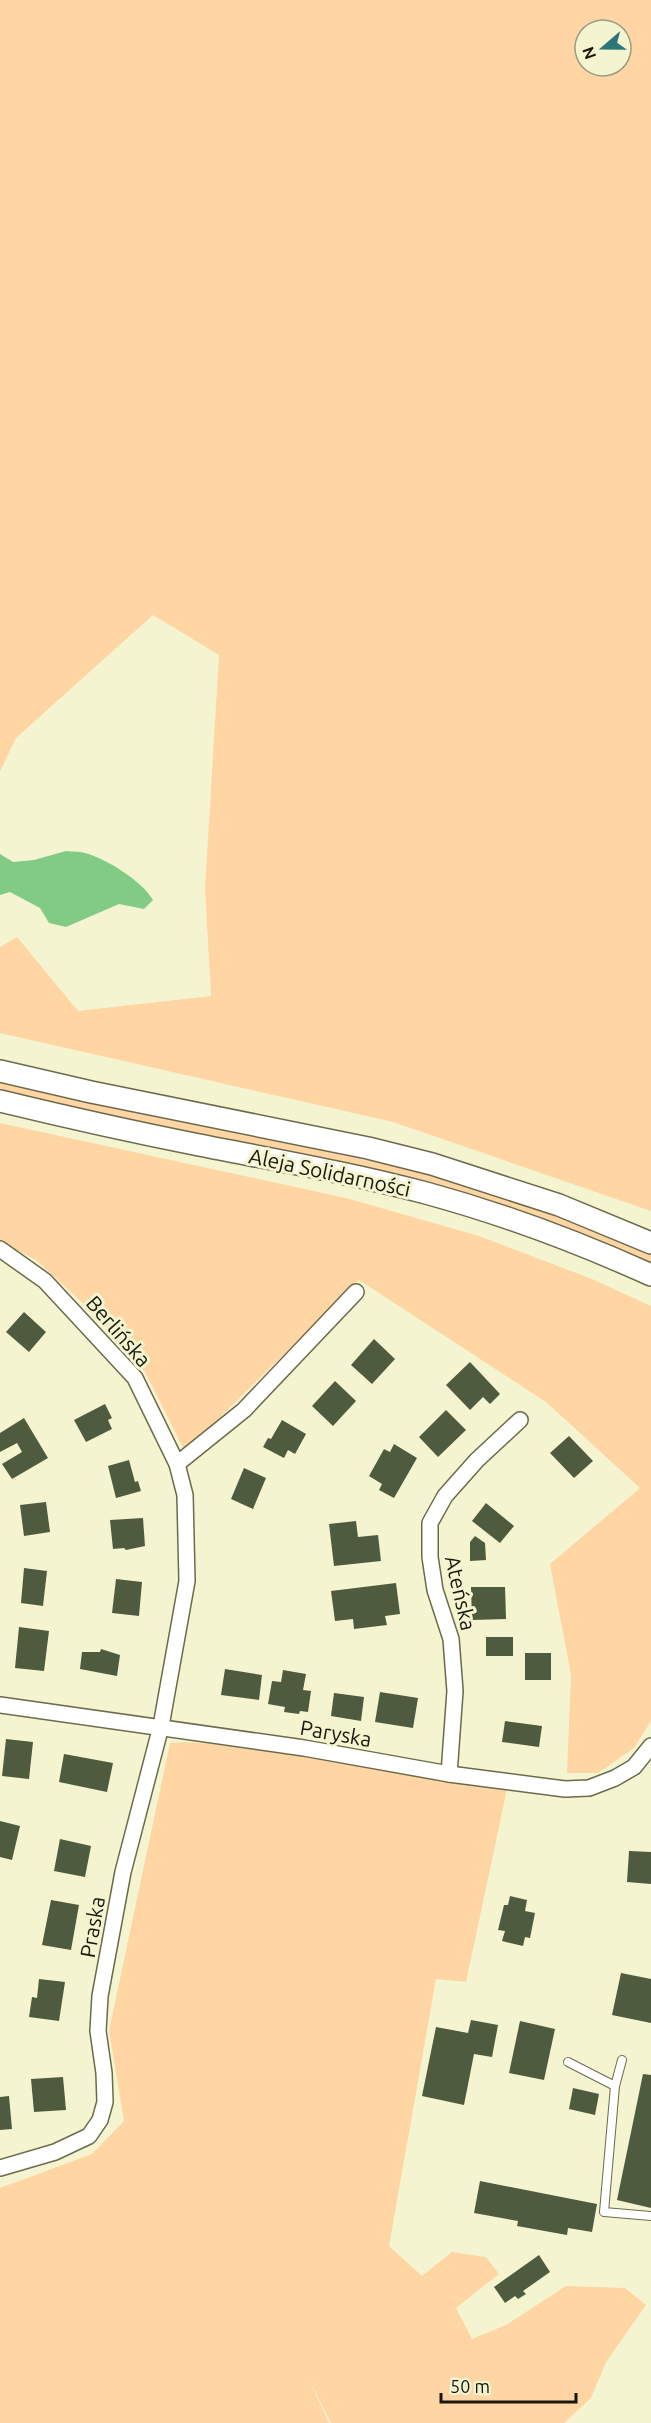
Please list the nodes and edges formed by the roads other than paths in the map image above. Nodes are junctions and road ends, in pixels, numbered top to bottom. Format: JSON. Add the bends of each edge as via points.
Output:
{"nodes":[{"id":1,"x":0,"y":1071,"type":"edge"},
{"id":2,"x":0,"y":1101,"type":"edge"},
{"id":3,"x":651,"y":1243,"type":"edge"},
{"id":4,"x":0,"y":1249,"type":"edge"},
{"id":5,"x":651,"y":1275,"type":"edge"},
{"id":6,"x":356,"y":1292,"type":"dead end"},
{"id":7,"x":520,"y":1420,"type":"dead end"},
{"id":8,"x":177,"y":1464,"type":"junction"},
{"id":9,"x":0,"y":1705,"type":"edge"},
{"id":10,"x":161,"y":1726,"type":"junction"},
{"id":11,"x":651,"y":1746,"type":"edge"},
{"id":12,"x":449,"y":1774,"type":"junction"},
{"id":13,"x":622,"y":2060,"type":"dead end"},
{"id":14,"x":568,"y":2062,"type":"dead end"},
{"id":15,"x":615,"y":2086,"type":"junction"},
{"id":16,"x":0,"y":2168,"type":"edge"},
{"id":17,"x":651,"y":2216,"type":"edge"}],
"edges":[{"from":1,"to":3,"type":"main road","name":"Aleja Solidarności","via":[[415,1160],[531,1195]]},
{"from":2,"to":5,"type":"main road","name":"Aleja Solidarności","via":[[426,1193],[532,1226]]},
{"from":4,"to":8,"type":"street","name":"Berlińska","via":[[45,1281],[135,1377]]},
{"from":6,"to":8,"type":"street","via":[[244,1410]]},
{"from":7,"to":12,"type":"street","name":"Ateńska","via":[[445,1496],[430,1523],[430,1557],[435,1590],[451,1640],[455,1691]]},
{"from":8,"to":10,"type":"street","name":"Berlińska","via":[[185,1504],[187,1581]]},
{"from":9,"to":10,"type":"street","name":"Paryska"},
{"from":10,"to":12,"type":"street","name":"Paryska"},
{"from":10,"to":16,"type":"street","name":"Praska","via":[[123,1872],[100,1996],[98,2031],[105,2102],[100,2120],[89,2136],[55,2152]]},
{"from":11,"to":12,"type":"street","name":"Paryska","via":[[634,1767],[589,1788],[565,1789]]},
{"from":13,"to":15,"type":"lane"},
{"from":14,"to":15,"type":"lane"},
{"from":15,"to":17,"type":"lane","via":[[604,2212]]}]}
